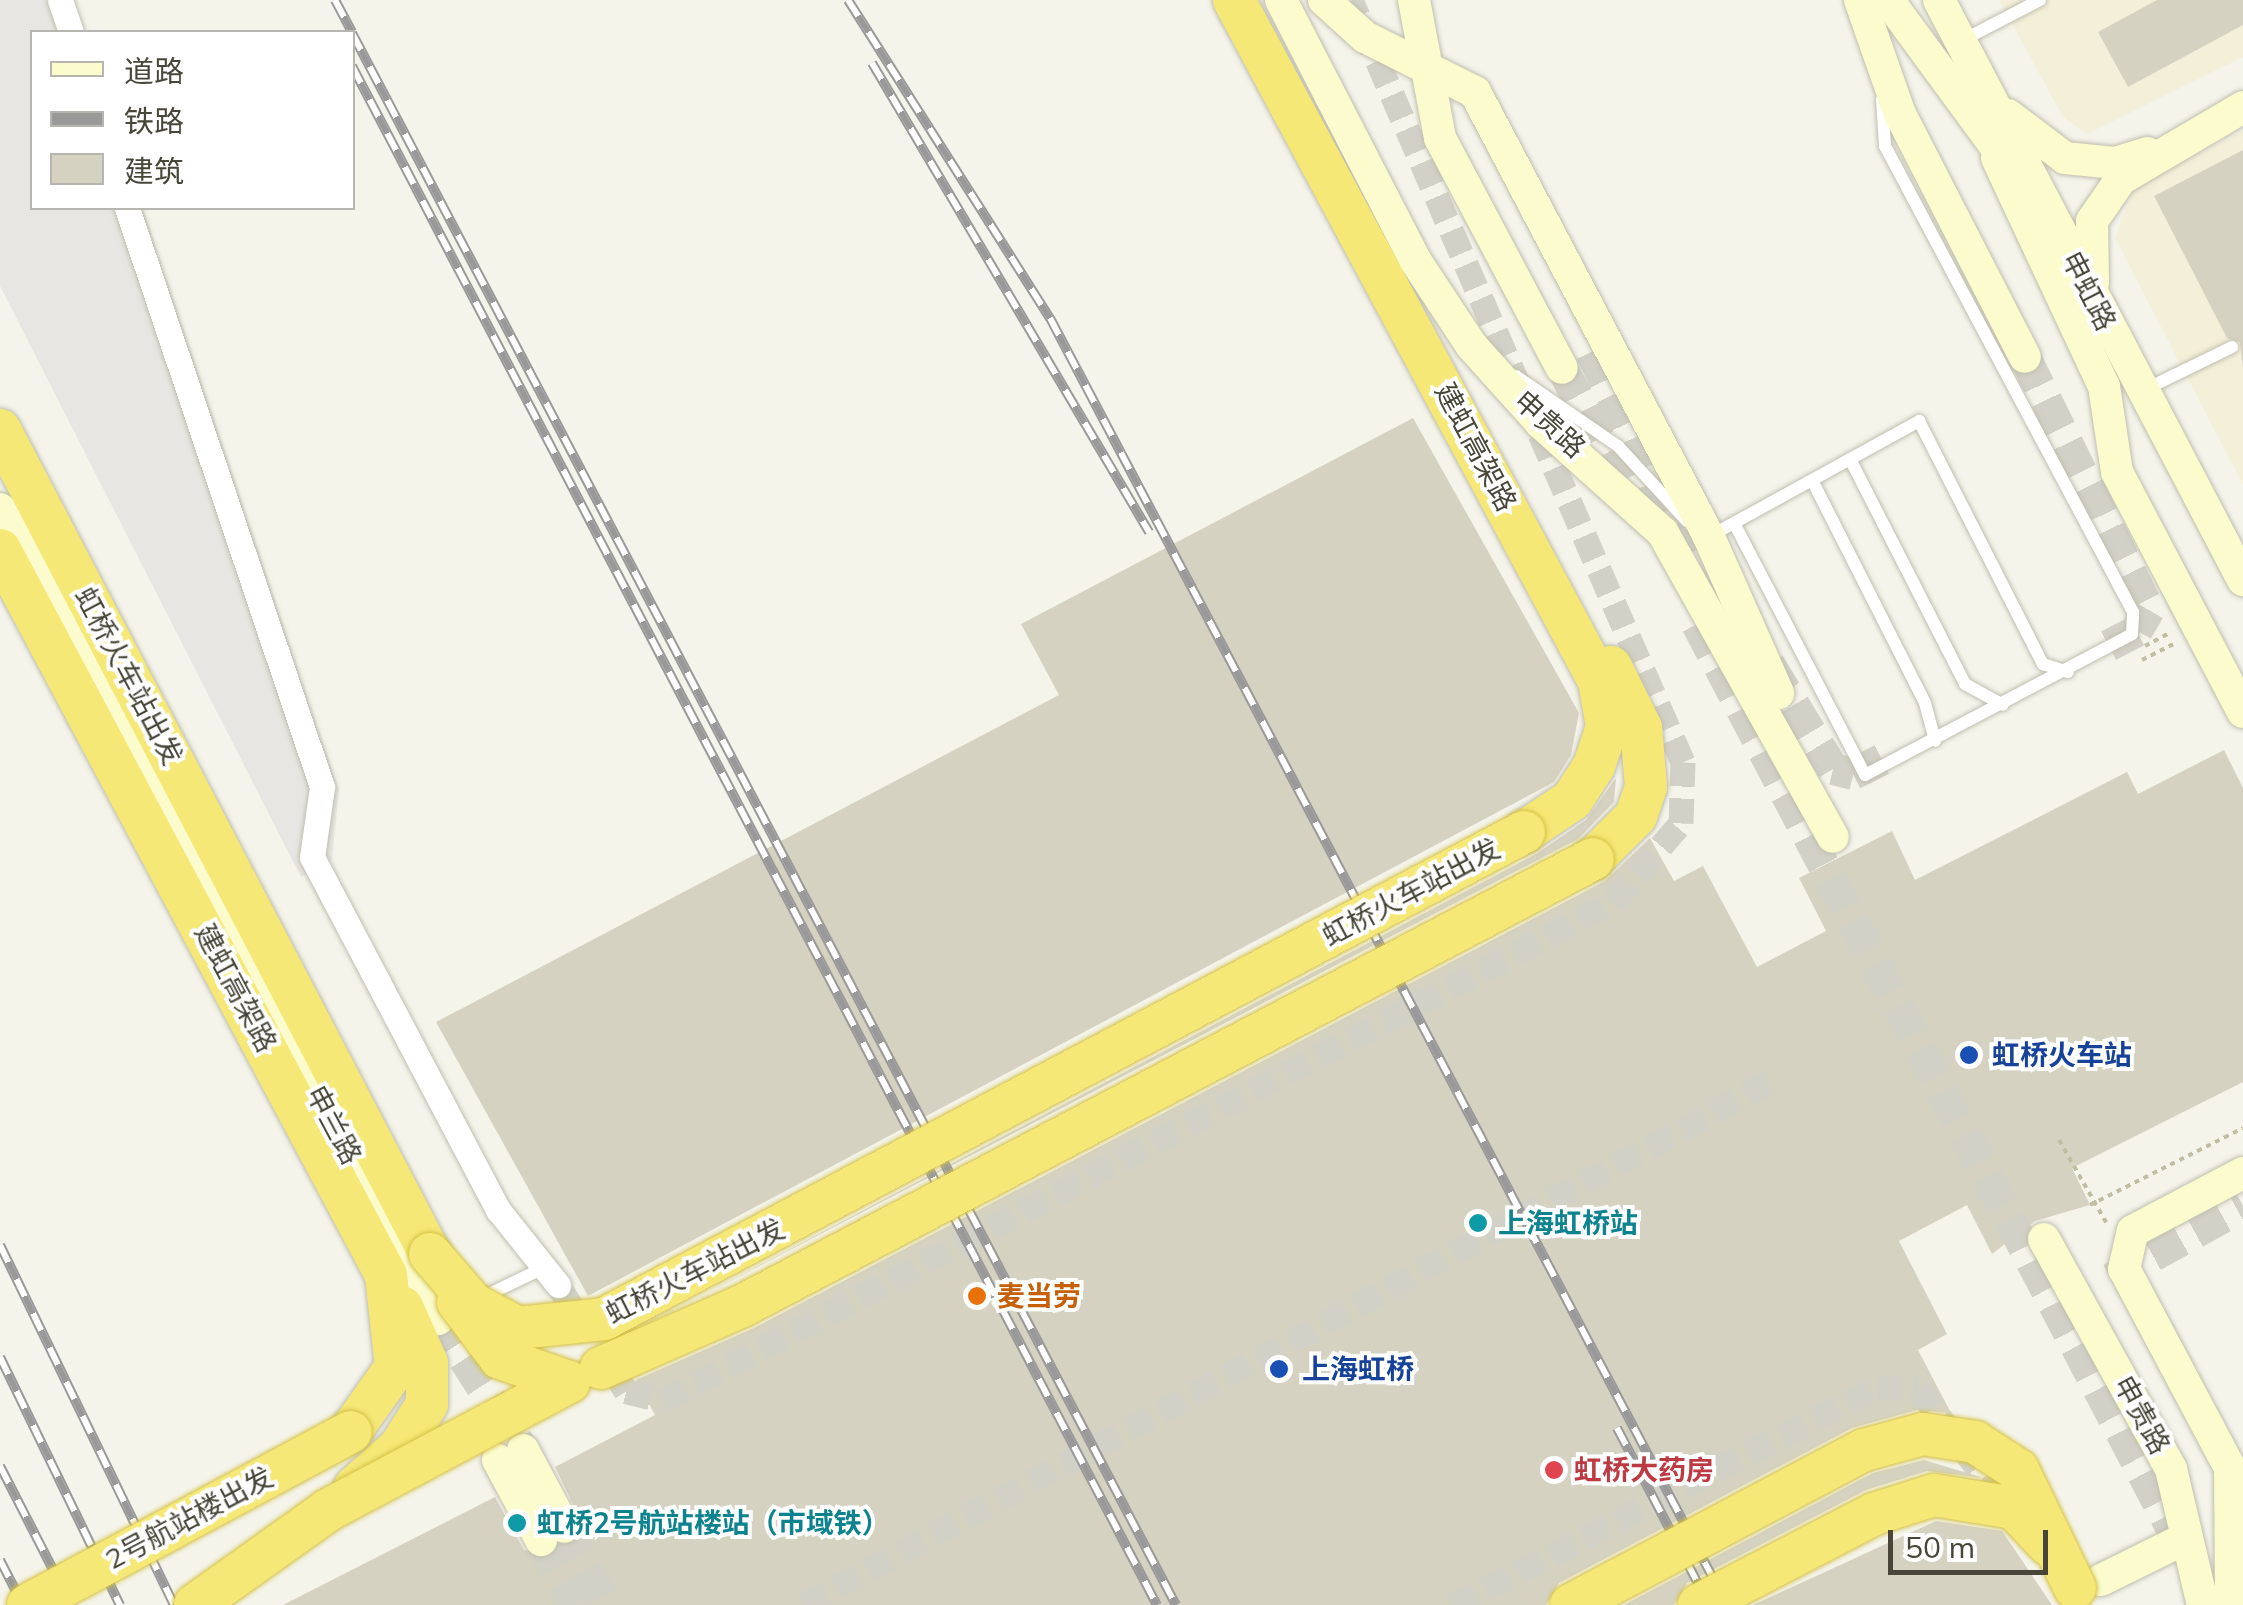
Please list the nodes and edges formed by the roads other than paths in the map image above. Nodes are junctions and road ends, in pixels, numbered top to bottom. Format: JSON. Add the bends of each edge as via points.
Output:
{"nodes":[{"id":1,"x":60,"y":0,"type":"edge"},
{"id":2,"x":1234,"y":0,"type":"edge"},
{"id":3,"x":1243,"y":0,"type":"edge"},
{"id":4,"x":1281,"y":0,"type":"edge"},
{"id":5,"x":1324,"y":0,"type":"edge"},
{"id":6,"x":1414,"y":0,"type":"edge"},
{"id":7,"x":1860,"y":0,"type":"edge"},
{"id":8,"x":1888,"y":0,"type":"edge"},
{"id":9,"x":1939,"y":0,"type":"edge"},
{"id":10,"x":2040,"y":0,"type":"edge"},
{"id":11,"x":70,"y":30,"type":"edge"},
{"id":12,"x":1961,"y":41,"type":"junction"},
{"id":13,"x":1262,"y":51,"type":"junction"},
{"id":14,"x":1879,"y":52,"type":"junction"},
{"id":15,"x":1422,"y":59,"type":"junction"},
{"id":16,"x":1994,"y":102,"type":"junction"},
{"id":17,"x":2243,"y":107,"type":"edge"},
{"id":18,"x":1986,"y":134,"type":"junction"},
{"id":19,"x":2162,"y":150,"type":"junction"},
{"id":20,"x":128,"y":210,"type":"edge"},
{"id":21,"x":2056,"y":225,"type":"junction"},
{"id":22,"x":2096,"y":304,"type":"junction"},
{"id":23,"x":1471,"y":345,"type":"junction"},
{"id":24,"x":2232,"y":347,"type":"dead end"},
{"id":25,"x":2025,"y":356,"type":"tunnel mouth"},
{"id":26,"x":1576,"y":360,"type":"tunnel mouth"},
{"id":27,"x":2142,"y":391,"type":"junction"},
{"id":28,"x":0,"y":430,"type":"edge"},
{"id":29,"x":1850,"y":459,"type":"junction"},
{"id":30,"x":1812,"y":480,"type":"junction"},
{"id":31,"x":0,"y":510,"type":"edge"},
{"id":32,"x":1722,"y":530,"type":"junction"},
{"id":33,"x":0,"y":550,"type":"edge"},
{"id":34,"x":2243,"y":580,"type":"edge"},
{"id":35,"x":1564,"y":611,"type":"junction"},
{"id":36,"x":2068,"y":672,"type":"junction"},
{"id":37,"x":2003,"y":705,"type":"junction"},
{"id":38,"x":2243,"y":712,"type":"edge"},
{"id":39,"x":1934,"y":742,"type":"junction"},
{"id":40,"x":1524,"y":832,"type":"joint"},
{"id":41,"x":2243,"y":1173,"type":"edge"},
{"id":42,"x":2044,"y":1239,"type":"dead end"},
{"id":43,"x":430,"y":1254,"type":"junction"},
{"id":44,"x":533,"y":1273,"type":"dead end"},
{"id":45,"x":386,"y":1275,"type":"junction"},
{"id":46,"x":558,"y":1285,"type":"tunnel mouth"},
{"id":47,"x":438,"y":1319,"type":"joint"},
{"id":48,"x":569,"y":1382,"type":"junction"},
{"id":49,"x":350,"y":1432,"type":"joint"},
{"id":50,"x":511,"y":1455,"type":"tunnel mouth"},
{"id":51,"x":2172,"y":1469,"type":"junction"},
{"id":52,"x":328,"y":1510,"type":"junction"},
{"id":53,"x":552,"y":1534,"type":"tunnel mouth"},
{"id":54,"x":2184,"y":1539,"type":"junction"},
{"id":55,"x":2237,"y":1544,"type":"edge"},
{"id":56,"x":2087,"y":1591,"type":"edge"},
{"id":57,"x":28,"y":1605,"type":"edge"},
{"id":58,"x":195,"y":1605,"type":"edge"},
{"id":59,"x":1571,"y":1605,"type":"edge"},
{"id":60,"x":1699,"y":1605,"type":"edge"},
{"id":61,"x":2203,"y":1605,"type":"edge"},
{"id":62,"x":2232,"y":1605,"type":"edge"}],
"edges":[{"from":1,"to":11,"type":"street"},
{"from":2,"to":13,"type":"highway"},
{"from":3,"to":13,"type":"highway"},
{"from":4,"to":23,"type":"street","name":"申贵路","via":[[1415,260]]},
{"from":5,"to":15,"type":"street","via":[[1366,37]]},
{"from":6,"to":15,"type":"street","name":"申贵路"},
{"from":7,"to":14,"type":"street"},
{"from":8,"to":18,"type":"street"},
{"from":9,"to":12,"type":"street","name":"申虹路"},
{"from":10,"to":12,"type":"lane"},
{"from":12,"to":16,"type":"street","name":"申虹路"},
{"from":13,"to":35,"type":"highway","name":"建虹高架路"},
{"from":14,"to":25,"type":"street","via":[[1900,114]]},
{"from":14,"to":36,"type":"lane","via":[[1886,146],[2133,612],[2122,645]]},
{"from":15,"to":26,"type":"street","name":"申贵路","via":[[1440,138]]},
{"from":15,"to":32,"type":"street","via":[[1475,92]]},
{"from":16,"to":19,"type":"street","via":[[2064,158],[2115,162]]},
{"from":16,"to":21,"type":"street","name":"申虹路"},
{"from":17,"to":19,"type":"street"},
{"from":18,"to":21,"type":"street"},
{"from":18,"to":38,"type":"street","via":[[2104,386],[2117,472]]},
{"from":19,"to":22,"type":"street","via":[[2121,180],[2092,221]]},
{"from":20,"to":46,"type":"street","via":[[322,788],[312,858],[499,1211]]},
{"from":21,"to":22,"type":"street","name":"申虹路"},
{"from":22,"to":27,"type":"street","name":"申虹路"},
{"from":23,"to":32,"type":"lane","via":[[1618,446]]},
{"from":23,"to":32,"type":"street","name":"申贵路","via":[[1663,533],[1833,837]]},
{"from":24,"to":27,"type":"lane"},
{"from":27,"to":34,"type":"street","name":"申虹路"},
{"from":28,"to":43,"type":"highway","name":"虹桥火车站出发"},
{"from":29,"to":30,"type":"lane"},
{"from":29,"to":36,"type":"lane","via":[[1919,421],[2043,664]]},
{"from":29,"to":37,"type":"lane","via":[[1965,684]]},
{"from":30,"to":32,"type":"lane"},
{"from":30,"to":39,"type":"lane","via":[[1925,703]]},
{"from":31,"to":47,"type":"street","name":"申兰路"},
{"from":32,"to":39,"type":"lane","via":[[1865,775]]},
{"from":33,"to":45,"type":"highway","name":"建虹高架路"},
{"from":35,"to":40,"type":"highway","name":"建虹高架路","via":[[1599,681],[1607,727],[1572,800]]},
{"from":35,"to":48,"type":"highway","bridge":true,"via":[[1600,646],[1648,761],[1636,816],[1593,859],[742,1306]]},
{"from":36,"to":37,"type":"lane"},
{"from":37,"to":39,"type":"lane"},
{"from":40,"to":43,"type":"highway","name":"虹桥火车站出发","bridge":true,"via":[[604,1319],[518,1328],[473,1304]]},
{"from":41,"to":55,"type":"street","via":[[2160,1214],[2125,1245],[2124,1269],[2230,1468]]},
{"from":42,"to":51,"type":"street","name":"申贵路"},
{"from":43,"to":48,"type":"highway","bridge":true,"via":[[491,1350]]},
{"from":44,"to":47,"type":"lane"},
{"from":45,"to":49,"type":"highway","name":"建虹高架路","via":[[396,1367]]},
{"from":45,"to":52,"type":"highway","bridge":true,"via":[[427,1363],[427,1404],[386,1462]]},
{"from":48,"to":52,"type":"highway","bridge":true},
{"from":49,"to":57,"type":"highway","name":"2号航站楼出发","bridge":true},
{"from":50,"to":53,"type":"street"},
{"from":51,"to":54,"type":"street","name":"申贵路"},
{"from":51,"to":55,"type":"street"},
{"from":52,"to":58,"type":"highway","bridge":true},
{"from":54,"to":56,"type":"street"},
{"from":54,"to":61,"type":"street","name":"申贵路"},
{"from":55,"to":62,"type":"street"},
{"from":56,"to":59,"type":"highway","bridge":true,"via":[[2018,1470],[1974,1442],[1923,1434],[1864,1450]]},
{"from":56,"to":60,"type":"highway","bridge":true,"via":[[2014,1508],[1960,1493],[1902,1502]]}]}
